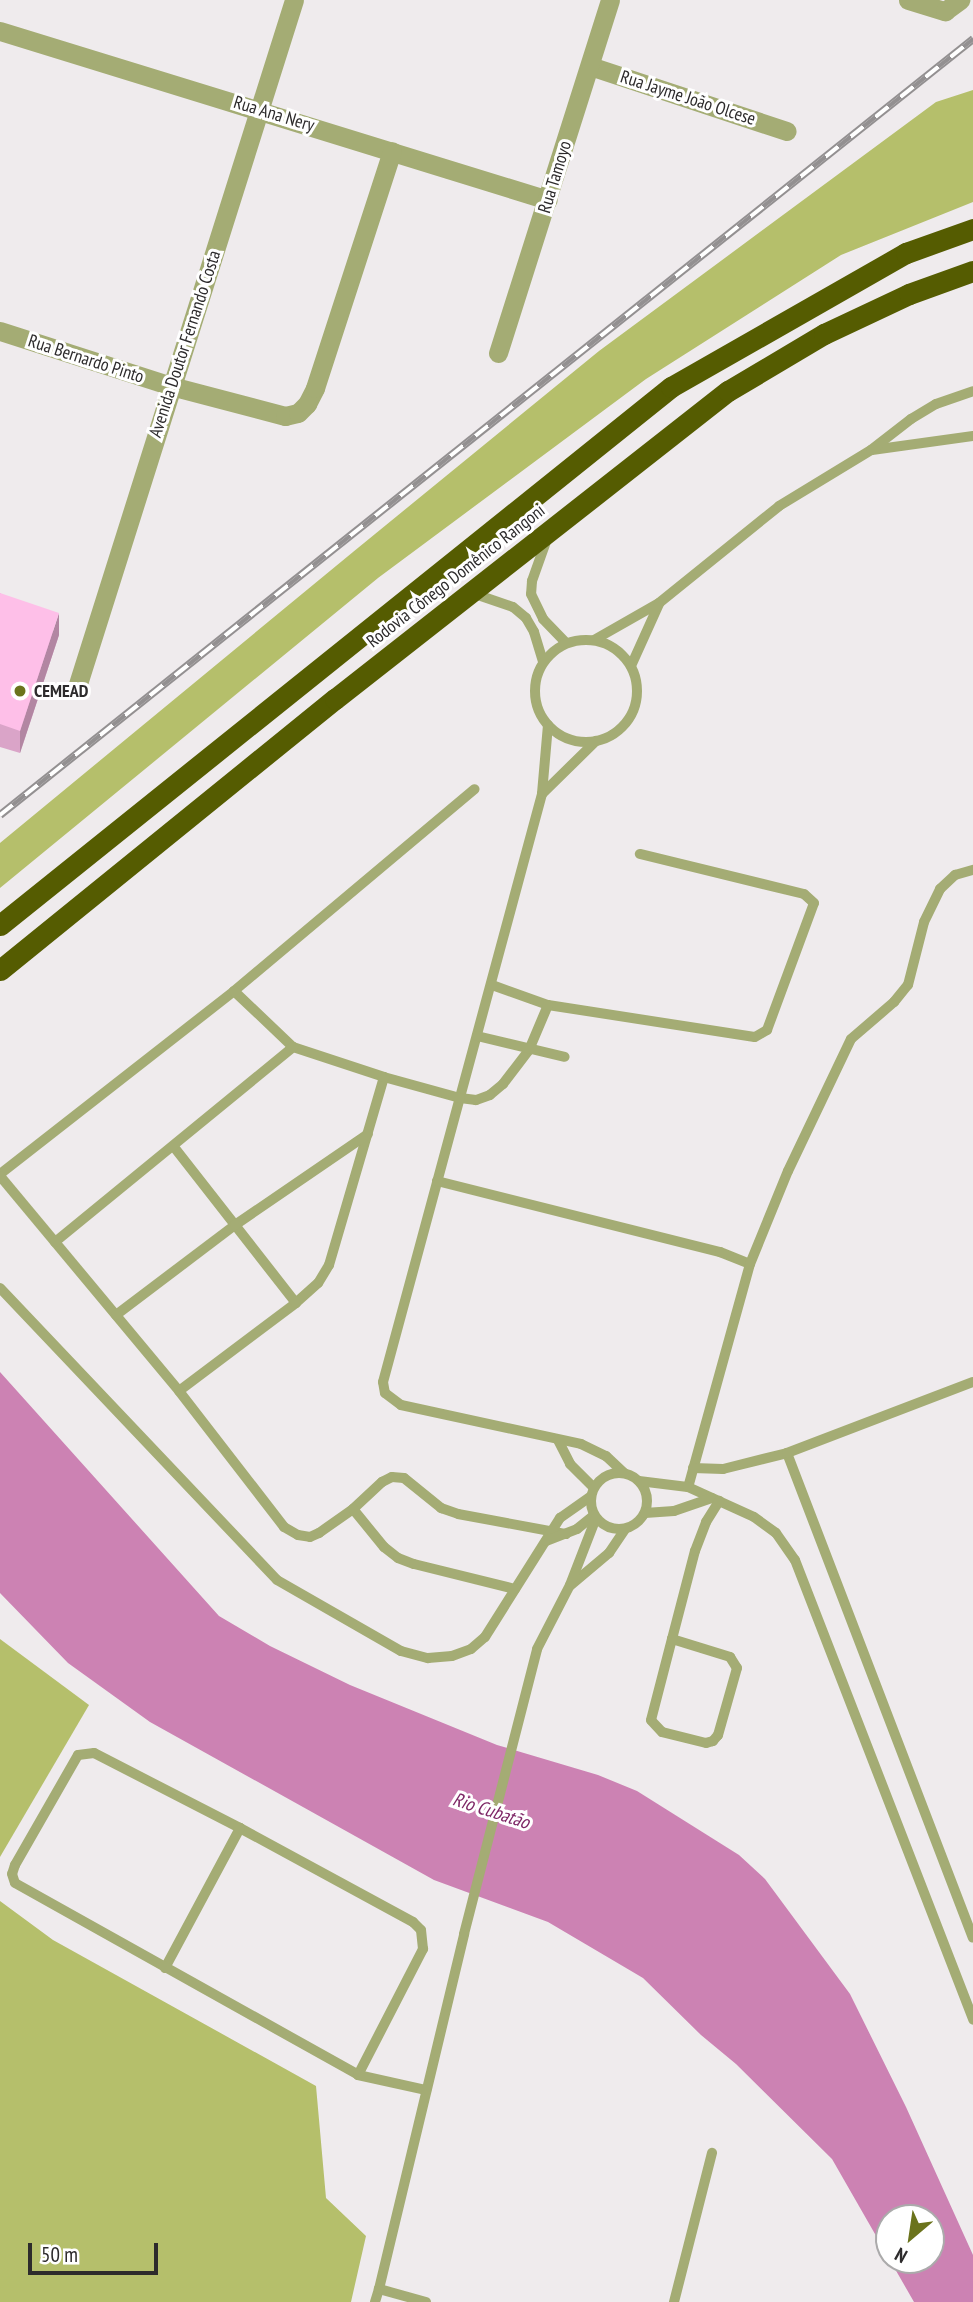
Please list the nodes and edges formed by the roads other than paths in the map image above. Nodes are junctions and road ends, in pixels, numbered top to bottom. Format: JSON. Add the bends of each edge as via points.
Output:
{"nodes":[{"id":1,"x":294,"y":0,"type":"edge"},
{"id":2,"x":610,"y":0,"type":"edge"},
{"id":3,"x":908,"y":0,"type":"edge"},
{"id":4,"x":951,"y":4,"type":"edge"},
{"id":5,"x":0,"y":31,"type":"edge"},
{"id":6,"x":590,"y":65,"type":"junction"},
{"id":7,"x":259,"y":110,"type":"junction"},
{"id":8,"x":787,"y":131,"type":"dead end"},
{"id":9,"x":392,"y":151,"type":"junction"},
{"id":10,"x":548,"y":200,"type":"junction"},
{"id":11,"x":973,"y":229,"type":"edge"},
{"id":12,"x":973,"y":271,"type":"edge"},
{"id":13,"x":0,"y":331,"type":"edge"},
{"id":14,"x":498,"y":353,"type":"dead end"},
{"id":15,"x":172,"y":387,"type":"junction"},
{"id":16,"x":973,"y":391,"type":"edge"},
{"id":17,"x":973,"y":436,"type":"edge"},
{"id":18,"x":871,"y":450,"type":"junction"},
{"id":19,"x":550,"y":531,"type":"junction"},
{"id":20,"x":471,"y":593,"type":"junction"},
{"id":21,"x":659,"y":603,"type":"junction"},
{"id":22,"x":594,"y":640,"type":"junction"},
{"id":23,"x":566,"y":643,"type":"junction"},
{"id":24,"x":543,"y":662,"type":"junction"},
{"id":25,"x":631,"y":666,"type":"junction"},
{"id":26,"x":77,"y":687,"type":"dead end"},
{"id":27,"x":548,"y":725,"type":"junction"},
{"id":28,"x":596,"y":741,"type":"junction"},
{"id":29,"x":475,"y":789,"type":"dead end"},
{"id":30,"x":542,"y":794,"type":"junction"},
{"id":31,"x":640,"y":854,"type":"dead end"},
{"id":32,"x":973,"y":870,"type":"edge"},
{"id":33,"x":0,"y":925,"type":"edge"},
{"id":34,"x":0,"y":970,"type":"edge"},
{"id":35,"x":492,"y":985,"type":"junction"},
{"id":36,"x":234,"y":991,"type":"junction"},
{"id":37,"x":548,"y":1005,"type":"junction"},
{"id":38,"x":477,"y":1037,"type":"junction"},
{"id":39,"x":293,"y":1047,"type":"junction"},
{"id":40,"x":530,"y":1049,"type":"junction"},
{"id":41,"x":565,"y":1057,"type":"dead end"},
{"id":42,"x":384,"y":1077,"type":"junction"},
{"id":43,"x":460,"y":1098,"type":"junction"},
{"id":44,"x":368,"y":1133,"type":"junction"},
{"id":45,"x":174,"y":1147,"type":"junction"},
{"id":46,"x":0,"y":1175,"type":"edge"},
{"id":47,"x":437,"y":1181,"type":"junction"},
{"id":48,"x":235,"y":1224,"type":"junction"},
{"id":49,"x":55,"y":1242,"type":"junction"},
{"id":50,"x":750,"y":1264,"type":"junction"},
{"id":51,"x":0,"y":1288,"type":"edge"},
{"id":52,"x":296,"y":1303,"type":"junction"},
{"id":53,"x":116,"y":1315,"type":"junction"},
{"id":54,"x":973,"y":1382,"type":"edge"},
{"id":55,"x":179,"y":1391,"type":"junction"},
{"id":56,"x":558,"y":1440,"type":"junction"},
{"id":57,"x":787,"y":1453,"type":"junction"},
{"id":58,"x":693,"y":1468,"type":"junction"},
{"id":59,"x":624,"y":1473,"type":"junction"},
{"id":60,"x":639,"y":1481,"type":"junction"},
{"id":61,"x":688,"y":1487,"type":"junction"},
{"id":62,"x":592,"y":1491,"type":"junction"},
{"id":63,"x":715,"y":1499,"type":"junction"},
{"id":64,"x":353,"y":1509,"type":"junction"},
{"id":65,"x":645,"y":1513,"type":"junction"},
{"id":66,"x":595,"y":1516,"type":"junction"},
{"id":67,"x":552,"y":1529,"type":"junction"},
{"id":68,"x":625,"y":1529,"type":"junction"},
{"id":69,"x":566,"y":1534,"type":"junction"},
{"id":70,"x":546,"y":1541,"type":"junction"},
{"id":71,"x":570,"y":1585,"type":"junction"},
{"id":72,"x":515,"y":1589,"type":"junction"},
{"id":73,"x":672,"y":1639,"type":"junction"},
{"id":74,"x":240,"y":1828,"type":"junction"},
{"id":75,"x":973,"y":1938,"type":"edge"},
{"id":76,"x":166,"y":1968,"type":"junction"},
{"id":77,"x":973,"y":2020,"type":"edge"},
{"id":78,"x":358,"y":2075,"type":"junction"},
{"id":79,"x":426,"y":2090,"type":"junction"},
{"id":80,"x":712,"y":2153,"type":"dead end"},
{"id":81,"x":379,"y":2289,"type":"junction"},
{"id":82,"x":375,"y":2302,"type":"edge"},
{"id":83,"x":426,"y":2302,"type":"edge"},
{"id":84,"x":674,"y":2302,"type":"edge"}],
"edges":[{"from":1,"to":7,"type":"street","name":"Avenida Doutor Fernando Costa"},
{"from":2,"to":6,"type":"street","name":"Rua Tamoyo"},
{"from":3,"to":4,"type":"street"},
{"from":5,"to":7,"type":"street","name":"Rua Ana Nery"},
{"from":6,"to":8,"type":"street","name":"Rua Jayme João Olcese"},
{"from":6,"to":10,"type":"street","name":"Rua Tamoyo"},
{"from":7,"to":9,"type":"street","name":"Rua Ana Nery"},
{"from":7,"to":15,"type":"street","name":"Avenida Doutor Fernando Costa"},
{"from":9,"to":10,"type":"street","name":"Rua Ana Nery"},
{"from":9,"to":15,"type":"street","name":"Rua Bernardo Pinto","via":[[307,404],[298,413],[285,416]]},
{"from":10,"to":14,"type":"street","name":"Rua Tamoyo"},
{"from":11,"to":33,"type":"highway","name":"Rodovia Cônego Domênico Rangoni","via":[[906,253],[671,387]]},
{"from":12,"to":19,"type":"highway","name":"Rodovia Cônego Domênico Rangoni","via":[[908,294],[824,334],[729,391]]},
{"from":13,"to":15,"type":"street","name":"Rua Bernardo Pinto"},
{"from":15,"to":26,"type":"street","name":"Avenida Doutor Fernando Costa"},
{"from":16,"to":18,"type":"lane","via":[[936,404]]},
{"from":17,"to":18,"type":"lane"},
{"from":18,"to":21,"type":"lane","via":[[779,506]]},
{"from":19,"to":20,"type":"highway","name":"Rodovia Cônego Domênico Rangoni"},
{"from":19,"to":23,"type":"lane","via":[[531,594],[543,619]]},
{"from":20,"to":24,"type":"lane","via":[[513,607],[526,618]]},
{"from":20,"to":34,"type":"highway","name":"Rodovia Cônego Domênico Rangoni"},
{"from":21,"to":22,"type":"lane"},
{"from":21,"to":25,"type":"lane"},
{"from":22,"to":23,"type":"lane"},
{"from":22,"to":25,"type":"lane","via":[[616,649]]},
{"from":23,"to":24,"type":"lane"},
{"from":24,"to":27,"type":"lane","via":[[534,694]]},
{"from":25,"to":28,"type":"lane","via":[[638,689],[633,713],[618,732]]},
{"from":27,"to":28,"type":"lane","via":[[575,741]]},
{"from":27,"to":30,"type":"lane"},
{"from":28,"to":30,"type":"lane"},
{"from":29,"to":36,"type":"lane"},
{"from":30,"to":35,"type":"lane"},
{"from":31,"to":37,"type":"lane","via":[[804,894],[814,903],[767,1030],[755,1037]]},
{"from":32,"to":50,"type":"lane","via":[[955,875],[940,889],[923,922],[908,985],[851,1039]]},
{"from":35,"to":37,"type":"lane"},
{"from":35,"to":38,"type":"lane"},
{"from":36,"to":39,"type":"lane"},
{"from":36,"to":46,"type":"lane"},
{"from":37,"to":40,"type":"lane"},
{"from":38,"to":40,"type":"lane"},
{"from":38,"to":43,"type":"lane"},
{"from":39,"to":42,"type":"lane"},
{"from":39,"to":45,"type":"lane"},
{"from":40,"to":41,"type":"lane"},
{"from":40,"to":43,"type":"lane","via":[[490,1095],[476,1100]]},
{"from":42,"to":43,"type":"lane"},
{"from":42,"to":44,"type":"lane"},
{"from":43,"to":47,"type":"lane"},
{"from":44,"to":48,"type":"lane"},
{"from":44,"to":52,"type":"lane","via":[[329,1265]]},
{"from":45,"to":48,"type":"lane"},
{"from":45,"to":49,"type":"lane"},
{"from":46,"to":49,"type":"lane"},
{"from":47,"to":50,"type":"lane","via":[[720,1252]]},
{"from":47,"to":56,"type":"lane","via":[[383,1382],[385,1393],[401,1405]]},
{"from":48,"to":52,"type":"lane"},
{"from":48,"to":53,"type":"lane"},
{"from":49,"to":53,"type":"lane"},
{"from":50,"to":58,"type":"lane"},
{"from":51,"to":72,"type":"lane","via":[[256,1560],[296,1594],[401,1651],[428,1658],[471,1649],[485,1637]]},
{"from":52,"to":55,"type":"lane"},
{"from":53,"to":55,"type":"lane"},
{"from":54,"to":57,"type":"lane"},
{"from":55,"to":64,"type":"lane","via":[[284,1527],[310,1537]]},
{"from":56,"to":59,"type":"lane","via":[[592,1449]]},
{"from":56,"to":62,"type":"lane"},
{"from":57,"to":58,"type":"lane","via":[[723,1469]]},
{"from":57,"to":75,"type":"lane"},
{"from":58,"to":61,"type":"lane"},
{"from":59,"to":60,"type":"lane"},
{"from":59,"to":62,"type":"lane","via":[[601,1478]]},
{"from":60,"to":61,"type":"lane"},
{"from":60,"to":65,"type":"lane","via":[[647,1496]]},
{"from":61,"to":63,"type":"lane"},
{"from":62,"to":66,"type":"lane"},
{"from":62,"to":67,"type":"lane"},
{"from":63,"to":65,"type":"lane","via":[[674,1511]]},
{"from":63,"to":73,"type":"lane","via":[[695,1551]]},
{"from":63,"to":77,"type":"lane","via":[[776,1533],[795,1560]]},
{"from":64,"to":67,"type":"lane","via":[[382,1482],[404,1478],[441,1508]]},
{"from":64,"to":72,"type":"lane","via":[[398,1558]]},
{"from":65,"to":68,"type":"lane"},
{"from":66,"to":68,"type":"lane","via":[[609,1528]]},
{"from":66,"to":69,"type":"lane"},
{"from":66,"to":71,"type":"lane"},
{"from":67,"to":69,"type":"lane"},
{"from":67,"to":70,"type":"lane"},
{"from":68,"to":71,"type":"lane","via":[[609,1553]]},
{"from":69,"to":70,"type":"lane"},
{"from":70,"to":72,"type":"lane"},
{"from":71,"to":79,"type":"lane","via":[[537,1649]]},
{"from":73,"to":73,"type":"lane","via":[[651,1720],[662,1732],[713,1741],[737,1668],[730,1657]]},
{"from":74,"to":76,"type":"lane"},
{"from":74,"to":76,"type":"lane","via":[[86,1752],[71,1762],[15,1865],[12,1874],[22,1888]]},
{"from":74,"to":78,"type":"lane","via":[[421,1930],[423,1949]]},
{"from":76,"to":78,"type":"lane"},
{"from":78,"to":79,"type":"lane"},
{"from":79,"to":81,"type":"lane"},
{"from":80,"to":84,"type":"lane"},
{"from":81,"to":82,"type":"lane"},
{"from":81,"to":83,"type":"lane"}]}
